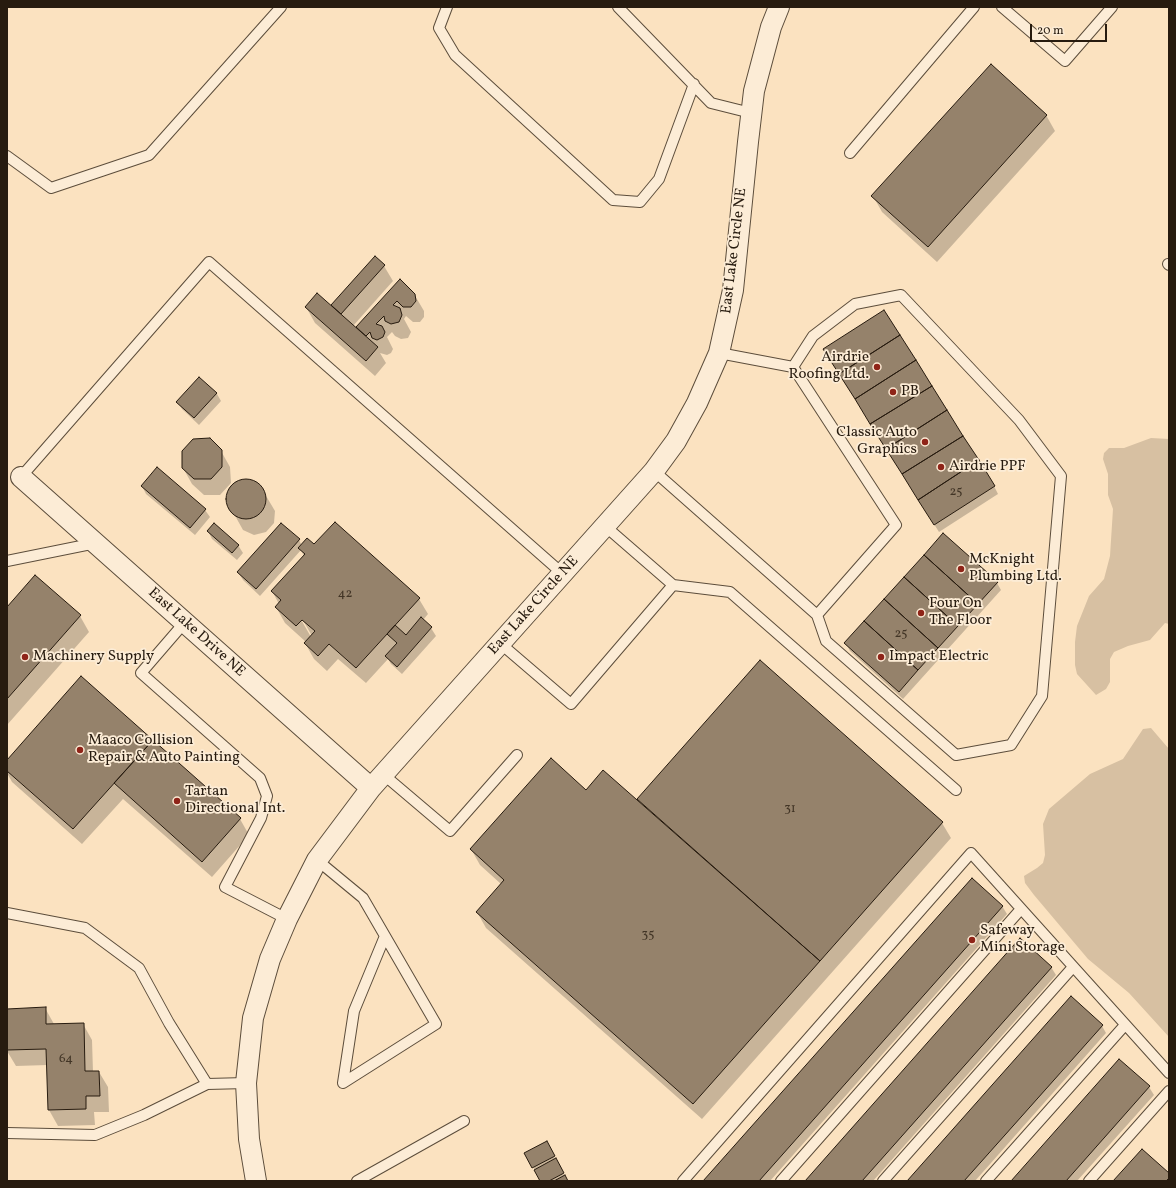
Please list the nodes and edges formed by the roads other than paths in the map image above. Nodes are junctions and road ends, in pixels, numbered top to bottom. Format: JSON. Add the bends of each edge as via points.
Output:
{"nodes":[{"id":1,"x":281,"y":7,"type":"edge"},
{"id":2,"x":447,"y":7,"type":"edge"},
{"id":3,"x":618,"y":7,"type":"edge"},
{"id":4,"x":779,"y":7,"type":"edge"},
{"id":5,"x":974,"y":7,"type":"edge"},
{"id":6,"x":1002,"y":7,"type":"edge"},
{"id":7,"x":1112,"y":7,"type":"edge"},
{"id":8,"x":694,"y":84,"type":"junction"},
{"id":9,"x":752,"y":113,"type":"junction"},
{"id":10,"x":850,"y":153,"type":"dead end"},
{"id":11,"x":7,"y":156,"type":"edge"},
{"id":12,"x":719,"y":353,"type":"junction"},
{"id":13,"x":793,"y":367,"type":"junction"},
{"id":14,"x":654,"y":471,"type":"junction"},
{"id":15,"x":21,"y":477,"type":"joint"},
{"id":16,"x":605,"y":526,"type":"junction"},
{"id":17,"x":96,"y":543,"type":"junction"},
{"id":18,"x":7,"y":561,"type":"edge"},
{"id":19,"x":563,"y":574,"type":"junction"},
{"id":20,"x":673,"y":585,"type":"junction"},
{"id":21,"x":817,"y":615,"type":"junction"},
{"id":22,"x":185,"y":622,"type":"junction"},
{"id":23,"x":501,"y":644,"type":"junction"},
{"id":24,"x":518,"y":754,"type":"dead end"},
{"id":25,"x":378,"y":782,"type":"junction"},
{"id":26,"x":956,"y":790,"type":"dead end"},
{"id":27,"x":317,"y":860,"type":"junction"},
{"id":28,"x":1021,"y":909,"type":"junction"},
{"id":29,"x":7,"y":913,"type":"edge"},
{"id":30,"x":287,"y":919,"type":"junction"},
{"id":31,"x":385,"y":936,"type":"junction"},
{"id":32,"x":1073,"y":967,"type":"junction"},
{"id":33,"x":1125,"y":1025,"type":"junction"},
{"id":34,"x":1169,"y":1073,"type":"edge"},
{"id":35,"x":246,"y":1083,"type":"junction"},
{"id":36,"x":207,"y":1084,"type":"junction"},
{"id":37,"x":1169,"y":1091,"type":"edge"},
{"id":38,"x":464,"y":1121,"type":"dead end"},
{"id":39,"x":7,"y":1134,"type":"edge"},
{"id":40,"x":256,"y":1181,"type":"edge"},
{"id":41,"x":357,"y":1181,"type":"edge"},
{"id":42,"x":683,"y":1181,"type":"edge"},
{"id":43,"x":781,"y":1181,"type":"edge"},
{"id":44,"x":883,"y":1181,"type":"edge"},
{"id":45,"x":986,"y":1181,"type":"edge"},
{"id":46,"x":1089,"y":1181,"type":"edge"}],
"edges":[{"from":1,"to":11,"type":"lane","via":[[149,155],[51,188]]},
{"from":2,"to":8,"type":"lane","via":[[438,28],[455,55],[613,200],[640,202],[659,179]]},
{"from":3,"to":8,"type":"lane"},
{"from":4,"to":9,"type":"street","name":"East Lake Circle NE","via":[[754,91]]},
{"from":5,"to":10,"type":"lane"},
{"from":6,"to":7,"type":"lane","via":[[1065,62]]},
{"from":8,"to":9,"type":"lane","via":[[711,103]]},
{"from":9,"to":12,"type":"street","name":"East Lake Circle NE","via":[[733,290]]},
{"from":12,"to":13,"type":"lane"},
{"from":12,"to":14,"type":"street","name":"East Lake Circle NE","via":[[697,404],[676,441]]},
{"from":13,"to":21,"type":"lane","via":[[896,525]]},
{"from":13,"to":21,"type":"lane","via":[[813,336],[855,304],[901,295],[1019,420],[1061,476],[1042,696],[1011,745],[956,755],[826,641]]},
{"from":14,"to":16,"type":"street","name":"East Lake Circle NE"},
{"from":14,"to":21,"type":"lane"},
{"from":15,"to":17,"type":"street","name":"East Lake Drive NE"},
{"from":15,"to":19,"type":"lane","via":[[209,262]]},
{"from":16,"to":19,"type":"street","name":"East Lake Circle NE"},
{"from":16,"to":20,"type":"lane"},
{"from":17,"to":18,"type":"lane"},
{"from":17,"to":22,"type":"street","name":"East Lake Drive NE"},
{"from":19,"to":23,"type":"street","name":"East Lake Circle NE"},
{"from":20,"to":23,"type":"lane","via":[[570,704]]},
{"from":20,"to":26,"type":"lane","via":[[730,592]]},
{"from":22,"to":25,"type":"street","name":"East Lake Drive NE"},
{"from":22,"to":30,"type":"lane","via":[[141,673],[260,778],[267,796],[261,818],[225,887]]},
{"from":23,"to":25,"type":"street","name":"East Lake Circle NE"},
{"from":24,"to":25,"type":"lane","via":[[450,832]]},
{"from":25,"to":27,"type":"street","name":"East Lake Circle NE"},
{"from":27,"to":30,"type":"street","name":"East Lake Circle NE"},
{"from":27,"to":31,"type":"lane","via":[[363,898]]},
{"from":28,"to":32,"type":"lane"},
{"from":28,"to":42,"type":"lane","via":[[971,853]]},
{"from":28,"to":43,"type":"lane"},
{"from":29,"to":36,"type":"lane","via":[[85,928],[138,968]]},
{"from":30,"to":35,"type":"street","name":"East Lake Circle NE","via":[[270,959],[253,1018]]},
{"from":31,"to":31,"type":"lane","via":[[436,1024],[343,1083],[354,1010]]},
{"from":32,"to":33,"type":"lane"},
{"from":32,"to":44,"type":"lane"},
{"from":33,"to":34,"type":"lane"},
{"from":33,"to":45,"type":"lane"},
{"from":35,"to":36,"type":"lane"},
{"from":35,"to":40,"type":"street","name":"East Lake Circle NE","via":[[249,1139]]},
{"from":36,"to":39,"type":"lane","via":[[144,1115],[95,1135]]},
{"from":37,"to":46,"type":"lane"},
{"from":38,"to":41,"type":"lane"}]}
